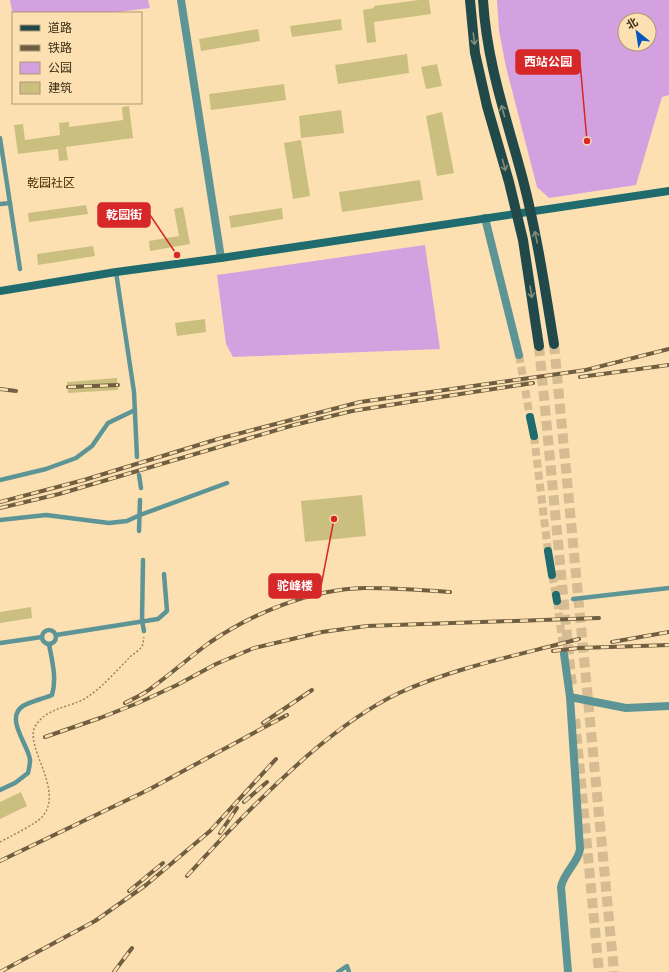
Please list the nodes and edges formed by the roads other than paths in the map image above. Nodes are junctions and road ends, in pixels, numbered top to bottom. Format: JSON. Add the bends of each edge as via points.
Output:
{"nodes":[{"id":1,"x":181,"y":0,"type":"edge"},
{"id":2,"x":470,"y":0,"type":"edge"},
{"id":3,"x":483,"y":0,"type":"edge"},
{"id":4,"x":0,"y":138,"type":"edge"},
{"id":5,"x":669,"y":191,"type":"edge"},
{"id":6,"x":10,"y":203,"type":"junction"},
{"id":7,"x":0,"y":204,"type":"edge"},
{"id":8,"x":531,"y":211,"type":"junction"},
{"id":9,"x":516,"y":213,"type":"junction"},
{"id":10,"x":485,"y":218,"type":"junction"},
{"id":11,"x":221,"y":258,"type":"junction"},
{"id":12,"x":20,"y":269,"type":"dead end"},
{"id":13,"x":116,"y":272,"type":"junction"},
{"id":14,"x":0,"y":291,"type":"edge"},
{"id":15,"x":554,"y":344,"type":"tunnel mouth"},
{"id":16,"x":540,"y":346,"type":"tunnel mouth"},
{"id":17,"x":519,"y":355,"type":"tunnel mouth"},
{"id":18,"x":135,"y":410,"type":"junction"},
{"id":19,"x":530,"y":416,"type":"tunnel mouth"},
{"id":20,"x":534,"y":436,"type":"tunnel mouth"},
{"id":21,"x":137,"y":457,"type":"dead end"},
{"id":22,"x":139,"y":475,"type":"dead end"},
{"id":23,"x":0,"y":480,"type":"edge"},
{"id":24,"x":227,"y":483,"type":"dead end"},
{"id":25,"x":141,"y":488,"type":"dead end"},
{"id":26,"x":140,"y":500,"type":"dead end"},
{"id":27,"x":140,"y":515,"type":"junction"},
{"id":28,"x":0,"y":520,"type":"edge"},
{"id":29,"x":139,"y":531,"type":"dead end"},
{"id":30,"x":548,"y":551,"type":"tunnel mouth"},
{"id":31,"x":143,"y":560,"type":"dead end"},
{"id":32,"x":164,"y":574,"type":"dead end"},
{"id":33,"x":552,"y":575,"type":"tunnel mouth"},
{"id":34,"x":669,"y":588,"type":"edge"},
{"id":35,"x":574,"y":599,"type":"dead end"},
{"id":36,"x":142,"y":621,"type":"junction"},
{"id":37,"x":144,"y":631,"type":"road end"},
{"id":38,"x":56,"y":635,"type":"junction"},
{"id":39,"x":42,"y":637,"type":"junction"},
{"id":40,"x":0,"y":643,"type":"edge"},
{"id":41,"x":49,"y":644,"type":"junction"},
{"id":42,"x":564,"y":654,"type":"tunnel mouth"},
{"id":43,"x":570,"y":697,"type":"junction"},
{"id":44,"x":669,"y":706,"type":"edge"},
{"id":45,"x":0,"y":790,"type":"edge"},
{"id":46,"x":338,"y":972,"type":"edge"},
{"id":47,"x":349,"y":972,"type":"edge"},
{"id":48,"x":568,"y":972,"type":"edge"}],
"edges":[{"from":1,"to":11,"type":"street"},
{"from":2,"to":9,"type":"main road","one_way":true,"via":[[481,82]]},
{"from":8,"to":3,"type":"main road","one_way":true,"via":[[494,78],[488,51]]},
{"from":4,"to":6,"type":"lane"},
{"from":5,"to":8,"type":"street"},
{"from":6,"to":7,"type":"lane"},
{"from":6,"to":12,"type":"lane"},
{"from":8,"to":9,"type":"street"},
{"from":15,"to":8,"type":"main road","one_way":true},
{"from":9,"to":10,"type":"street"},
{"from":9,"to":16,"type":"main road","one_way":true,"via":[[523,240]]},
{"from":10,"to":11,"type":"street"},
{"from":10,"to":17,"type":"street"},
{"from":11,"to":13,"type":"street"},
{"from":13,"to":14,"type":"street"},
{"from":13,"to":18,"type":"lane"},
{"from":18,"to":21,"type":"lane"},
{"from":18,"to":23,"type":"lane","via":[[108,423],[92,446],[76,458],[46,469]]},
{"from":19,"to":20,"type":"street"},
{"from":22,"to":25,"type":"lane"},
{"from":24,"to":27,"type":"lane"},
{"from":26,"to":27,"type":"lane"},
{"from":27,"to":28,"type":"lane","via":[[127,521],[109,523],[46,515]]},
{"from":27,"to":29,"type":"lane"},
{"from":30,"to":33,"type":"street"},
{"from":31,"to":36,"type":"lane"},
{"from":32,"to":36,"type":"lane","via":[[167,611],[158,619]]},
{"from":34,"to":35,"type":"lane"},
{"from":36,"to":37,"type":"lane"},
{"from":36,"to":38,"type":"lane"},
{"from":38,"to":39,"type":"lane","via":[[49,629]]},
{"from":38,"to":41,"type":"lane","via":[[54,642]]},
{"from":39,"to":40,"type":"lane"},
{"from":39,"to":41,"type":"lane","via":[[42,640]]},
{"from":41,"to":45,"type":"lane","via":[[55,686],[52,695],[24,705],[18,709],[16,717],[30,759],[28,773]]},
{"from":42,"to":43,"type":"street"},
{"from":43,"to":44,"type":"street","via":[[626,708]]},
{"from":43,"to":48,"type":"street","via":[[580,850],[561,887]]},
{"from":46,"to":47,"type":"lane","via":[[347,966]]}]}
